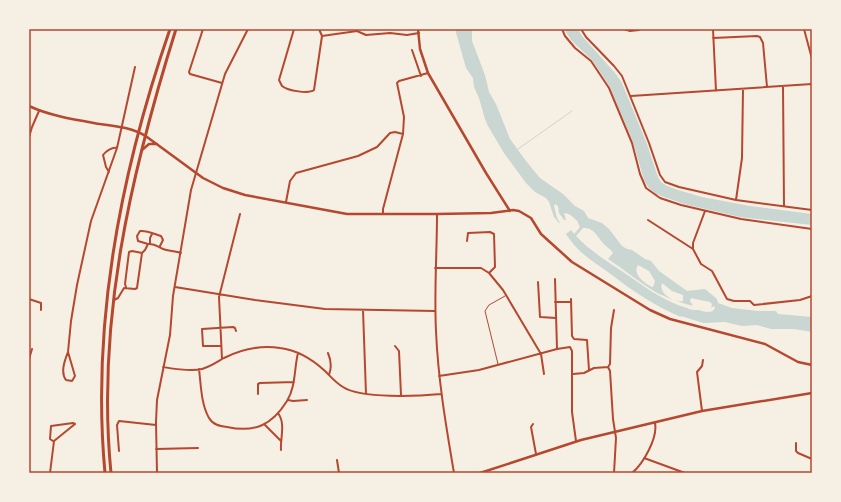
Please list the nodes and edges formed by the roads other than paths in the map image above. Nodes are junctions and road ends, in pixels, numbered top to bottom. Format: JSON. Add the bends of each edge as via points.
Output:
{"nodes":[{"id":1,"x":170,"y":29,"type":"edge"},
{"id":2,"x":176,"y":29,"type":"edge"},
{"id":3,"x":203,"y":29,"type":"edge"},
{"id":4,"x":248,"y":29,"type":"edge"},
{"id":5,"x":294,"y":29,"type":"edge"},
{"id":6,"x":319,"y":29,"type":"edge"},
{"id":7,"x":418,"y":29,"type":"edge"},
{"id":8,"x":562,"y":29,"type":"edge"},
{"id":9,"x":581,"y":29,"type":"edge"},
{"id":10,"x":624,"y":29,"type":"edge"},
{"id":11,"x":713,"y":29,"type":"edge"},
{"id":12,"x":804,"y":29,"type":"edge"},
{"id":13,"x":639,"y":30,"type":"dead end"},
{"id":14,"x":419,"y":33,"type":"junction"},
{"id":15,"x":322,"y":36,"type":"junction"},
{"id":16,"x":714,"y":38,"type":"junction"},
{"id":17,"x":412,"y":50,"type":"dead end"},
{"id":18,"x":812,"y":59,"type":"edge"},
{"id":19,"x":135,"y":67,"type":"dead end"},
{"id":20,"x":428,"y":73,"type":"junction"},
{"id":21,"x":421,"y":76,"type":"junction"},
{"id":22,"x":222,"y":84,"type":"junction"},
{"id":23,"x":812,"y":84,"type":"edge"},
{"id":24,"x":783,"y":86,"type":"junction"},
{"id":25,"x":767,"y":87,"type":"junction"},
{"id":26,"x":743,"y":89,"type":"junction"},
{"id":27,"x":716,"y":91,"type":"junction"},
{"id":28,"x":631,"y":96,"type":"junction"},
{"id":29,"x":29,"y":106,"type":"edge"},
{"id":30,"x":39,"y":111,"type":"junction"},
{"id":31,"x":122,"y":127,"type":"junction"},
{"id":32,"x":138,"y":132,"type":"junction"},
{"id":33,"x":403,"y":134,"type":"junction"},
{"id":34,"x":145,"y":135,"type":"junction"},
{"id":35,"x":29,"y":137,"type":"edge"},
{"id":36,"x":157,"y":144,"type":"junction"},
{"id":37,"x":117,"y":148,"type":"junction"},
{"id":38,"x":141,"y":151,"type":"junction"},
{"id":39,"x":110,"y":172,"type":"junction"},
{"id":40,"x":196,"y":173,"type":"junction"},
{"id":41,"x":736,"y":200,"type":"junction"},
{"id":42,"x":286,"y":202,"type":"junction"},
{"id":43,"x":784,"y":206,"type":"junction"},
{"id":44,"x":812,"y":210,"type":"edge"},
{"id":45,"x":510,"y":211,"type":"junction"},
{"id":46,"x":705,"y":211,"type":"junction"},
{"id":47,"x":240,"y":214,"type":"dead end"},
{"id":48,"x":382,"y":214,"type":"junction"},
{"id":49,"x":437,"y":214,"type":"junction"},
{"id":50,"x":648,"y":220,"type":"dead end"},
{"id":51,"x":812,"y":229,"type":"edge"},
{"id":52,"x":152,"y":234,"type":"junction"},
{"id":53,"x":467,"y":241,"type":"dead end"},
{"id":54,"x":149,"y":244,"type":"junction"},
{"id":55,"x":160,"y":246,"type":"junction"},
{"id":56,"x":693,"y":249,"type":"junction"},
{"id":57,"x":142,"y":252,"type":"junction"},
{"id":58,"x":180,"y":253,"type":"junction"},
{"id":59,"x":435,"y":268,"type":"junction"},
{"id":60,"x":489,"y":273,"type":"junction"},
{"id":61,"x":555,"y":279,"type":"dead end"},
{"id":62,"x":538,"y":282,"type":"dead end"},
{"id":63,"x":126,"y":287,"type":"junction"},
{"id":64,"x":175,"y":287,"type":"junction"},
{"id":65,"x":219,"y":295,"type":"junction"},
{"id":66,"x":506,"y":295,"type":"junction"},
{"id":67,"x":812,"y":296,"type":"edge"},
{"id":68,"x":29,"y":299,"type":"edge"},
{"id":69,"x":113,"y":300,"type":"junction"},
{"id":70,"x":555,"y":302,"type":"junction"},
{"id":71,"x":41,"y":310,"type":"dead end"},
{"id":72,"x":363,"y":310,"type":"junction"},
{"id":73,"x":614,"y":310,"type":"dead end"},
{"id":74,"x":435,"y":311,"type":"junction"},
{"id":75,"x":556,"y":318,"type":"junction"},
{"id":76,"x":220,"y":327,"type":"junction"},
{"id":77,"x":236,"y":331,"type":"dead end"},
{"id":78,"x":221,"y":346,"type":"junction"},
{"id":79,"x":395,"y":346,"type":"dead end"},
{"id":80,"x":32,"y":349,"type":"dead end"},
{"id":81,"x":557,"y":349,"type":"junction"},
{"id":82,"x":68,"y":352,"type":"junction"},
{"id":83,"x":298,"y":353,"type":"junction"},
{"id":84,"x":328,"y":353,"type":"dead end"},
{"id":85,"x":541,"y":354,"type":"junction"},
{"id":86,"x":29,"y":359,"type":"edge"},
{"id":87,"x":222,"y":359,"type":"junction"},
{"id":88,"x":703,"y":360,"type":"dead end"},
{"id":89,"x":498,"y":365,"type":"junction"},
{"id":90,"x":812,"y":365,"type":"edge"},
{"id":91,"x":163,"y":366,"type":"junction"},
{"id":92,"x":608,"y":367,"type":"junction"},
{"id":93,"x":199,"y":369,"type":"junction"},
{"id":94,"x":589,"y":370,"type":"junction"},
{"id":95,"x":544,"y":374,"type":"dead end"},
{"id":96,"x":573,"y":374,"type":"junction"},
{"id":97,"x":329,"y":375,"type":"junction"},
{"id":98,"x":439,"y":376,"type":"junction"},
{"id":99,"x":294,"y":382,"type":"junction"},
{"id":100,"x":812,"y":393,"type":"edge"},
{"id":101,"x":258,"y":394,"type":"dead end"},
{"id":102,"x":366,"y":394,"type":"junction"},
{"id":103,"x":441,"y":394,"type":"junction"},
{"id":104,"x":401,"y":395,"type":"junction"},
{"id":105,"x":288,"y":400,"type":"junction"},
{"id":106,"x":307,"y":400,"type":"dead end"},
{"id":107,"x":702,"y":411,"type":"junction"},
{"id":108,"x":278,"y":413,"type":"junction"},
{"id":109,"x":655,"y":423,"type":"junction"},
{"id":110,"x":533,"y":424,"type":"dead end"},
{"id":111,"x":156,"y":425,"type":"junction"},
{"id":112,"x":265,"y":425,"type":"junction"},
{"id":113,"x":615,"y":432,"type":"junction"},
{"id":114,"x":54,"y":441,"type":"junction"},
{"id":115,"x":280,"y":441,"type":"junction"},
{"id":116,"x":576,"y":441,"type":"junction"},
{"id":117,"x":796,"y":443,"type":"dead end"},
{"id":118,"x":198,"y":448,"type":"dead end"},
{"id":119,"x":156,"y":449,"type":"junction"},
{"id":120,"x":281,"y":450,"type":"dead end"},
{"id":121,"x":119,"y":451,"type":"dead end"},
{"id":122,"x":536,"y":454,"type":"junction"},
{"id":123,"x":644,"y":458,"type":"junction"},
{"id":124,"x":812,"y":459,"type":"edge"},
{"id":125,"x":337,"y":460,"type":"dead end"},
{"id":126,"x":50,"y":473,"type":"edge"},
{"id":127,"x":105,"y":473,"type":"edge"},
{"id":128,"x":111,"y":473,"type":"edge"},
{"id":129,"x":157,"y":473,"type":"edge"},
{"id":130,"x":339,"y":473,"type":"edge"},
{"id":131,"x":454,"y":473,"type":"edge"},
{"id":132,"x":480,"y":473,"type":"edge"},
{"id":133,"x":614,"y":473,"type":"edge"},
{"id":134,"x":632,"y":473,"type":"edge"},
{"id":135,"x":685,"y":473,"type":"edge"}],
"edges":[{"from":1,"to":32,"type":"main road"},
{"from":2,"to":34,"type":"main road"},
{"from":3,"to":22,"type":"street","via":[[189,72]]},
{"from":4,"to":22,"type":"street","via":[[227,68]]},
{"from":5,"to":15,"type":"street","via":[[279,82],[285,88],[314,91]]},
{"from":6,"to":15,"type":"street"},
{"from":7,"to":14,"type":"street"},
{"from":8,"to":46,"type":"street","via":[[575,48],[591,61],[609,88],[632,143],[646,188],[670,202]]},
{"from":9,"to":28,"type":"street","via":[[620,72]]},
{"from":10,"to":13,"type":"street","via":[[630,32]]},
{"from":11,"to":16,"type":"street"},
{"from":12,"to":18,"type":"street"},
{"from":14,"to":15,"type":"street","via":[[366,35],[357,31]]},
{"from":14,"to":20,"type":"street","via":[[420,49]]},
{"from":16,"to":25,"type":"street","via":[[760,37],[763,43]]},
{"from":16,"to":27,"type":"street"},
{"from":17,"to":21,"type":"street"},
{"from":19,"to":31,"type":"street"},
{"from":20,"to":21,"type":"street"},
{"from":20,"to":45,"type":"street"},
{"from":21,"to":33,"type":"street","via":[[399,81],[396,86],[404,118]]},
{"from":22,"to":40,"type":"street"},
{"from":23,"to":24,"type":"street"},
{"from":24,"to":25,"type":"street"},
{"from":24,"to":43,"type":"street"},
{"from":25,"to":26,"type":"street"},
{"from":26,"to":27,"type":"street"},
{"from":26,"to":41,"type":"street","via":[[742,158]]},
{"from":27,"to":28,"type":"street"},
{"from":28,"to":41,"type":"street","via":[[660,175],[668,184]]},
{"from":29,"to":30,"type":"street"},
{"from":30,"to":31,"type":"street"},
{"from":30,"to":35,"type":"street"},
{"from":31,"to":32,"type":"street"},
{"from":31,"to":37,"type":"street"},
{"from":32,"to":34,"type":"street"},
{"from":32,"to":127,"type":"main road","via":[[118,226],[105,326],[102,397]]},
{"from":33,"to":42,"type":"street","via":[[390,133],[377,147],[358,156],[299,171],[290,181]]},
{"from":33,"to":48,"type":"street"},
{"from":34,"to":36,"type":"street"},
{"from":34,"to":38,"type":"main road"},
{"from":36,"to":38,"type":"street","via":[[149,144]]},
{"from":36,"to":40,"type":"street"},
{"from":37,"to":39,"type":"street"},
{"from":37,"to":39,"type":"street","via":[[103,155]]},
{"from":38,"to":69,"type":"main road","via":[[122,237]]},
{"from":39,"to":82,"type":"street","via":[[91,220],[74,303]]},
{"from":40,"to":42,"type":"street","via":[[213,184],[234,192]]},
{"from":40,"to":58,"type":"street"},
{"from":41,"to":43,"type":"street"},
{"from":42,"to":48,"type":"street","via":[[337,213]]},
{"from":43,"to":44,"type":"street"},
{"from":45,"to":49,"type":"street"},
{"from":45,"to":90,"type":"street","via":[[519,211],[529,216],[541,234],[572,262],[650,310],[764,344],[798,362]]},
{"from":46,"to":51,"type":"street"},
{"from":46,"to":56,"type":"street"},
{"from":47,"to":65,"type":"street"},
{"from":48,"to":49,"type":"street"},
{"from":49,"to":59,"type":"street"},
{"from":50,"to":56,"type":"street"},
{"from":52,"to":54,"type":"street"},
{"from":52,"to":54,"type":"street","via":[[142,230],[139,232],[138,241]]},
{"from":52,"to":55,"type":"street","via":[[162,237],[163,242]]},
{"from":53,"to":60,"type":"street","via":[[469,232],[494,234],[494,267]]},
{"from":54,"to":55,"type":"street"},
{"from":54,"to":57,"type":"street"},
{"from":55,"to":58,"type":"street"},
{"from":56,"to":67,"type":"street","via":[[701,264],[712,271],[727,299],[750,301],[754,305],[800,300]]},
{"from":57,"to":63,"type":"street","via":[[137,288]]},
{"from":57,"to":63,"type":"street","via":[[129,252]]},
{"from":58,"to":64,"type":"street"},
{"from":59,"to":60,"type":"street","via":[[481,268]]},
{"from":59,"to":74,"type":"street"},
{"from":60,"to":66,"type":"street"},
{"from":61,"to":70,"type":"street"},
{"from":62,"to":75,"type":"street","via":[[540,317]]},
{"from":63,"to":69,"type":"street","via":[[118,298]]},
{"from":64,"to":65,"type":"street"},
{"from":64,"to":91,"type":"street","via":[[170,335]]},
{"from":65,"to":72,"type":"street","via":[[325,309]]},
{"from":65,"to":76,"type":"street"},
{"from":66,"to":85,"type":"street"},
{"from":66,"to":89,"type":"lane","via":[[489,305],[485,311]]},
{"from":68,"to":71,"type":"street","via":[[41,303]]},
{"from":69,"to":128,"type":"main road","via":[[108,388]]},
{"from":70,"to":75,"type":"street"},
{"from":70,"to":94,"type":"street","via":[[571,301],[572,336],[574,339],[587,340]]},
{"from":72,"to":74,"type":"street"},
{"from":72,"to":102,"type":"street"},
{"from":73,"to":92,"type":"street"},
{"from":74,"to":98,"type":"street"},
{"from":75,"to":81,"type":"street"},
{"from":76,"to":77,"type":"street","via":[[233,327]]},
{"from":76,"to":78,"type":"street"},
{"from":76,"to":78,"type":"street","via":[[203,328],[202,332],[203,346]]},
{"from":78,"to":87,"type":"street"},
{"from":79,"to":104,"type":"street","via":[[398,351]]},
{"from":80,"to":86,"type":"street"},
{"from":81,"to":85,"type":"street"},
{"from":81,"to":96,"type":"street","via":[[571,348]]},
{"from":82,"to":82,"type":"street","via":[[75,376],[72,381],[66,380],[63,375]]},
{"from":83,"to":87,"type":"street","via":[[280,348],[258,347]]},
{"from":83,"to":97,"type":"street","via":[[316,363]]},
{"from":83,"to":99,"type":"street"},
{"from":84,"to":97,"type":"street","via":[[331,368]]},
{"from":85,"to":89,"type":"street"},
{"from":85,"to":95,"type":"street"},
{"from":87,"to":93,"type":"street","via":[[207,368]]},
{"from":88,"to":107,"type":"street","via":[[698,372]]},
{"from":89,"to":98,"type":"street"},
{"from":91,"to":93,"type":"street"},
{"from":91,"to":111,"type":"street"},
{"from":92,"to":94,"type":"street"},
{"from":92,"to":113,"type":"street"},
{"from":93,"to":112,"type":"street","via":[[205,408],[211,421],[241,429]]},
{"from":94,"to":96,"type":"street"},
{"from":96,"to":116,"type":"street","via":[[572,412]]},
{"from":97,"to":102,"type":"street","via":[[348,390]]},
{"from":98,"to":103,"type":"street"},
{"from":99,"to":101,"type":"street","via":[[260,383]]},
{"from":99,"to":105,"type":"street"},
{"from":100,"to":107,"type":"street"},
{"from":102,"to":104,"type":"street"},
{"from":103,"to":104,"type":"street"},
{"from":103,"to":131,"type":"street"},
{"from":105,"to":106,"type":"street"},
{"from":105,"to":108,"type":"street"},
{"from":107,"to":109,"type":"street"},
{"from":108,"to":112,"type":"street"},
{"from":108,"to":115,"type":"street","via":[[281,419]]},
{"from":109,"to":113,"type":"street"},
{"from":109,"to":123,"type":"street","via":[[653,439]]},
{"from":110,"to":122,"type":"street","via":[[531,428]]},
{"from":111,"to":119,"type":"street"},
{"from":111,"to":121,"type":"street","via":[[119,421]]},
{"from":112,"to":115,"type":"street"},
{"from":113,"to":116,"type":"street"},
{"from":113,"to":133,"type":"street"},
{"from":114,"to":114,"type":"street","via":[[56,439],[75,424],[51,426],[50,439]]},
{"from":114,"to":126,"type":"street"},
{"from":115,"to":120,"type":"street"},
{"from":116,"to":122,"type":"street"},
{"from":117,"to":124,"type":"street","via":[[796,451]]},
{"from":118,"to":119,"type":"street"},
{"from":119,"to":129,"type":"street"},
{"from":122,"to":132,"type":"street"},
{"from":123,"to":134,"type":"street"},
{"from":123,"to":135,"type":"street"},
{"from":125,"to":130,"type":"street"}]}
